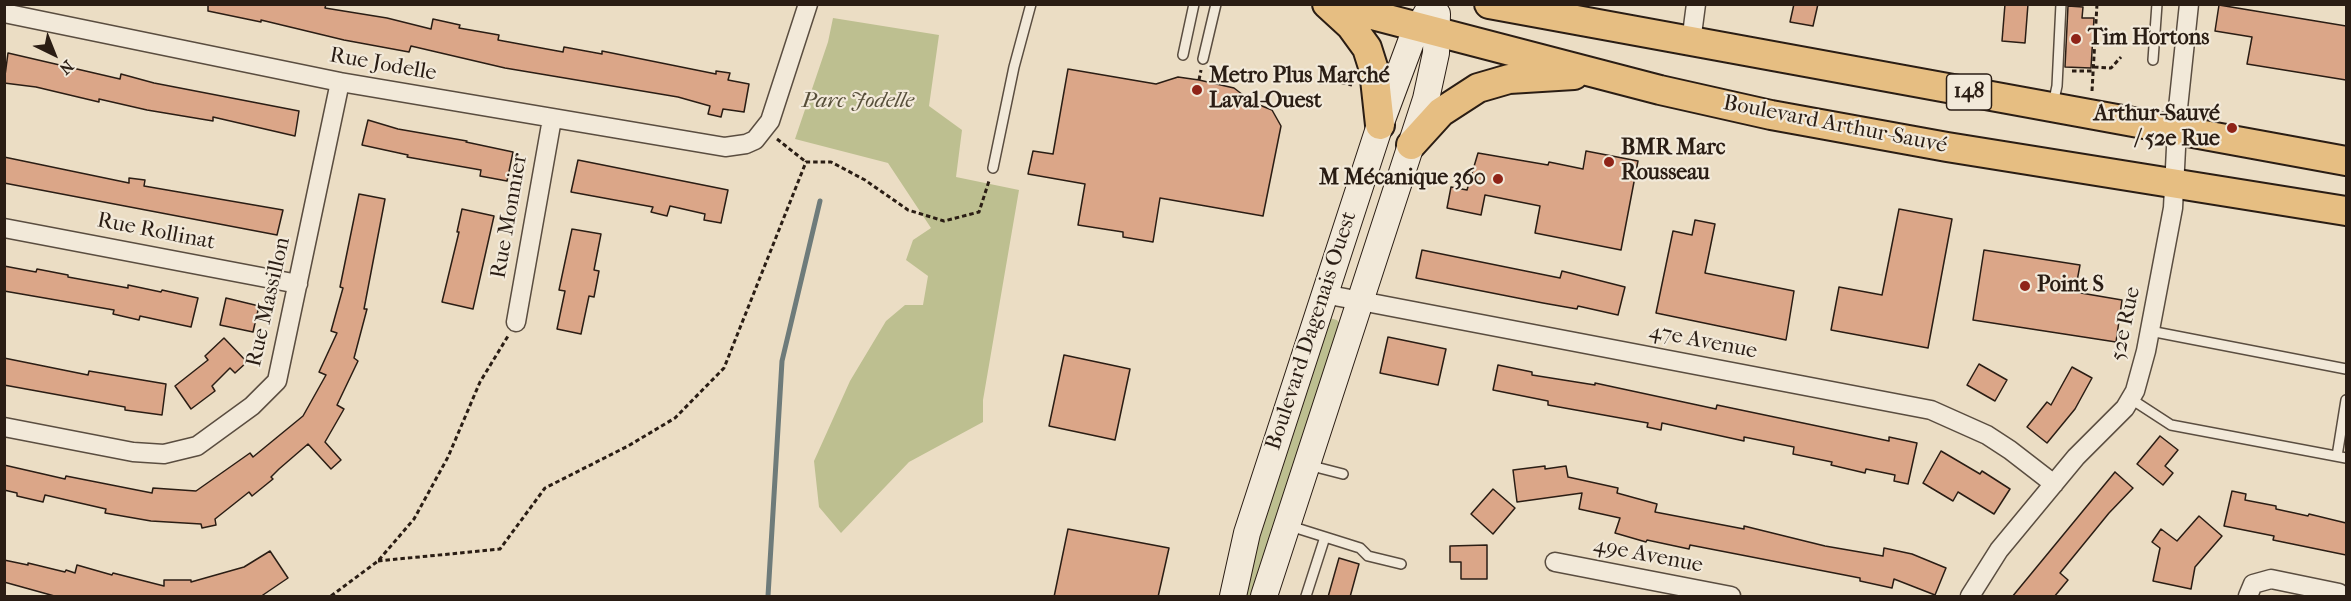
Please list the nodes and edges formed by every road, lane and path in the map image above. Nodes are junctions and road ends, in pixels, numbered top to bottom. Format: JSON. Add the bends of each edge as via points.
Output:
{"nodes":[{"id":1,"x":808,"y":4,"type":"edge"},
{"id":2,"x":1031,"y":4,"type":"edge"},
{"id":3,"x":1194,"y":4,"type":"edge"},
{"id":4,"x":1216,"y":4,"type":"edge"},
{"id":5,"x":1329,"y":4,"type":"edge"},
{"id":6,"x":1489,"y":4,"type":"edge"},
{"id":7,"x":1696,"y":4,"type":"edge"},
{"id":8,"x":2061,"y":4,"type":"edge"},
{"id":9,"x":2097,"y":4,"type":"edge"},
{"id":10,"x":2157,"y":4,"type":"edge"},
{"id":11,"x":2189,"y":4,"type":"edge"},
{"id":12,"x":1573,"y":12,"type":"edge"},
{"id":13,"x":4,"y":13,"type":"edge"},
{"id":14,"x":1432,"y":17,"type":"edge"},
{"id":15,"x":1691,"y":42,"type":"junction"},
{"id":16,"x":1183,"y":55,"type":"dead end"},
{"id":17,"x":2121,"y":57,"type":"dead end"},
{"id":18,"x":1203,"y":59,"type":"dead end"},
{"id":19,"x":2153,"y":60,"type":"dead end"},
{"id":20,"x":2094,"y":69,"type":"junction"},
{"id":21,"x":2064,"y":70,"type":"dead end"},
{"id":22,"x":1591,"y":72,"type":"junction"},
{"id":23,"x":340,"y":82,"type":"junction"},
{"id":24,"x":1319,"y":83,"type":"dead end"},
{"id":25,"x":1353,"y":86,"type":"dead end"},
{"id":26,"x":2092,"y":94,"type":"dead end"},
{"id":27,"x":2053,"y":107,"type":"junction"},
{"id":28,"x":552,"y":119,"type":"junction"},
{"id":29,"x":1380,"y":125,"type":"junction"},
{"id":30,"x":2177,"y":130,"type":"junction"},
{"id":31,"x":760,"y":135,"type":"junction"},
{"id":32,"x":1411,"y":145,"type":"junction"},
{"id":33,"x":2346,"y":161,"type":"edge"},
{"id":34,"x":806,"y":162,"type":"junction"},
{"id":35,"x":993,"y":168,"type":"joint"},
{"id":36,"x":2175,"y":184,"type":"junction"},
{"id":37,"x":2346,"y":211,"type":"edge"},
{"id":38,"x":4,"y":228,"type":"edge"},
{"id":39,"x":298,"y":284,"type":"junction"},
{"id":40,"x":1324,"y":294,"type":"junction"},
{"id":41,"x":1360,"y":301,"type":"junction"},
{"id":42,"x":516,"y":322,"type":"joint"},
{"id":43,"x":2150,"y":331,"type":"junction"},
{"id":44,"x":2346,"y":369,"type":"edge"},
{"id":45,"x":2131,"y":399,"type":"junction"},
{"id":46,"x":2346,"y":400,"type":"edge"},
{"id":47,"x":4,"y":427,"type":"edge"},
{"id":48,"x":2342,"y":457,"type":"edge"},
{"id":49,"x":1307,"y":464,"type":"junction"},
{"id":50,"x":1343,"y":474,"type":"dead end"},
{"id":51,"x":2054,"y":484,"type":"junction"},
{"id":52,"x":1288,"y":525,"type":"junction"},
{"id":53,"x":1325,"y":537,"type":"junction"},
{"id":54,"x":378,"y":561,"type":"junction"},
{"id":55,"x":1555,"y":562,"type":"dead end"},
{"id":56,"x":1401,"y":564,"type":"dead end"},
{"id":57,"x":332,"y":597,"type":"edge"},
{"id":58,"x":1233,"y":597,"type":"edge"},
{"id":59,"x":1264,"y":597,"type":"edge"},
{"id":60,"x":1306,"y":597,"type":"edge"},
{"id":61,"x":1731,"y":597,"type":"edge"},
{"id":62,"x":1970,"y":597,"type":"edge"},
{"id":63,"x":2248,"y":597,"type":"edge"},
{"id":64,"x":2342,"y":597,"type":"edge"}],
"edges":[{"from":1,"to":31,"type":"street","via":[[785,81]]},
{"from":2,"to":35,"type":"lane"},
{"from":3,"to":16,"type":"lane"},
{"from":4,"to":18,"type":"lane"},
{"from":5,"to":14,"type":"main road","name":"Boulevard Arthur-Sauvé"},
{"from":5,"to":29,"type":"main road","via":[[1367,48],[1374,70]]},
{"from":6,"to":12,"type":"main road","number":"148"},
{"from":7,"to":15,"type":"street"},
{"from":8,"to":27,"type":"lane"},
{"from":9,"to":20,"type":"path"},
{"from":10,"to":19,"type":"lane"},
{"from":11,"to":30,"type":"street","name":"52e Rue"},
{"from":12,"to":15,"type":"main road","number":"148"},
{"from":13,"to":23,"type":"street","name":"Rue Jodelle"},
{"from":14,"to":22,"type":"main road","name":"Boulevard Arthur-Sauvé"},
{"from":14,"to":29,"type":"main road","name":"Boulevard Dagenais Ouest","via":[[1406,53]]},
{"from":14,"to":32,"type":"main road","name":"Boulevard Dagenais Ouest","via":[[1433,71]]},
{"from":15,"to":27,"type":"main road","number":"148"},
{"from":17,"to":20,"type":"path","via":[[2111,68]]},
{"from":20,"to":21,"type":"path"},
{"from":20,"to":26,"type":"path"},
{"from":22,"to":32,"type":"main road","via":[[1509,79],[1478,88],[1441,112]]},
{"from":22,"to":36,"type":"main road","name":"Boulevard Arthur-Sauvé","via":[[1783,117]]},
{"from":23,"to":28,"type":"street","name":"Rue Jodelle"},
{"from":23,"to":39,"type":"street","name":"Rue Massillon"},
{"from":24,"to":25,"type":"path","via":[[1335,81]]},
{"from":27,"to":30,"type":"main road","number":"148"},
{"from":28,"to":31,"type":"street","name":"Rue Jodelle","via":[[724,147],[746,144]]},
{"from":28,"to":42,"type":"street","name":"Rue Monnier"},
{"from":29,"to":40,"type":"main road","name":"Boulevard Dagenais Ouest"},
{"from":30,"to":33,"type":"main road","number":"148"},
{"from":30,"to":36,"type":"street","name":"52e Rue"},
{"from":31,"to":34,"type":"path"},
{"from":32,"to":41,"type":"main road","name":"Boulevard Dagenais Ouest"},
{"from":34,"to":35,"type":"path","via":[[831,162],[908,210],[944,221],[979,212]]},
{"from":34,"to":54,"type":"path","via":[[724,368],[675,418],[545,488],[500,549]]},
{"from":36,"to":37,"type":"main road","name":"Boulevard Arthur-Sauvé"},
{"from":36,"to":43,"type":"street","name":"52e Rue"},
{"from":38,"to":39,"type":"street","name":"Rue Rollinat"},
{"from":39,"to":47,"type":"street","name":"Rue Massillon","via":[[277,381],[252,406],[197,446],[164,454],[133,452]]},
{"from":40,"to":41,"type":"street","name":"47e Avenue"},
{"from":40,"to":58,"type":"main road","name":"Boulevard Dagenais Ouest","via":[[1247,533]]},
{"from":41,"to":49,"type":"main road","name":"Boulevard Dagenais Ouest"},
{"from":41,"to":51,"type":"street","name":"47e Avenue","via":[[1931,410],[1987,435]]},
{"from":42,"to":54,"type":"path","via":[[480,382],[448,457],[414,519]]},
{"from":43,"to":44,"type":"lane"},
{"from":43,"to":45,"type":"street","name":"52e Rue"},
{"from":45,"to":48,"type":"lane","via":[[2171,425]]},
{"from":45,"to":51,"type":"street","name":"52e Rue"},
{"from":46,"to":48,"type":"lane"},
{"from":49,"to":50,"type":"lane"},
{"from":49,"to":52,"type":"main road","name":"Boulevard Dagenais Ouest"},
{"from":51,"to":62,"type":"street","name":"52e Rue","via":[[1999,550]]},
{"from":52,"to":53,"type":"lane"},
{"from":52,"to":59,"type":"main road","name":"Boulevard Dagenais Ouest"},
{"from":53,"to":56,"type":"lane","via":[[1360,548],[1368,556]]},
{"from":53,"to":60,"type":"lane"},
{"from":54,"to":57,"type":"path"},
{"from":55,"to":61,"type":"street","name":"49e Avenue"},
{"from":63,"to":64,"type":"street","via":[[2253,584],[2271,579],[2339,593]]}]}
